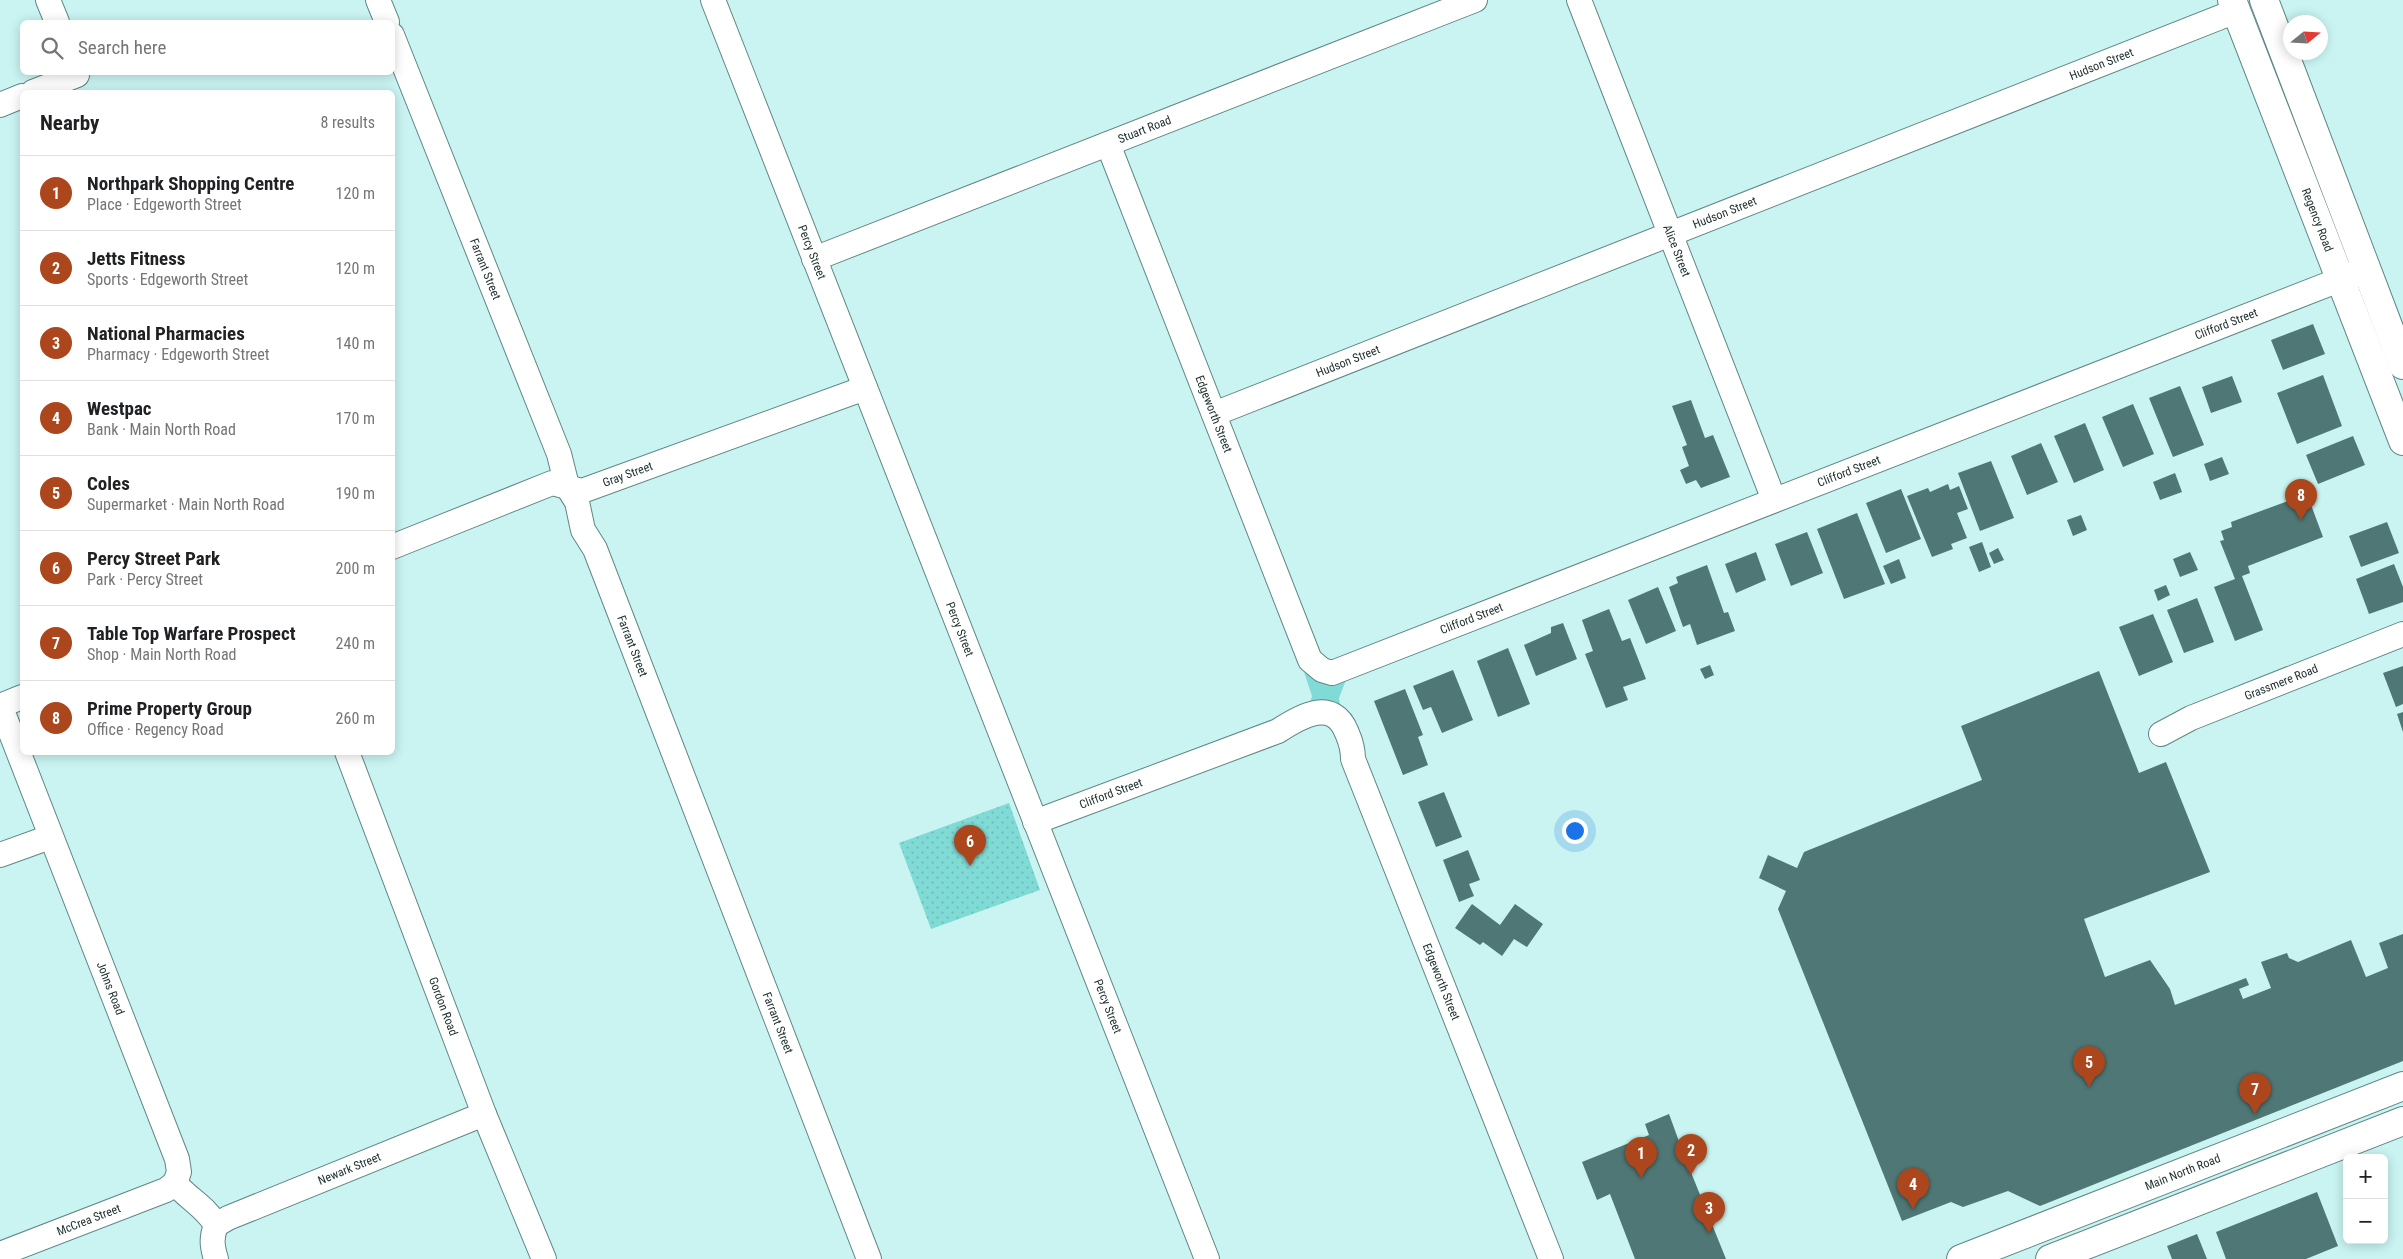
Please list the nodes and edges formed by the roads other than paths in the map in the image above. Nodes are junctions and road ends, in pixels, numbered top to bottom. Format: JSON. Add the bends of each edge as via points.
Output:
{"nodes":[{"id":1,"x":48,"y":0,"type":"edge"},
{"id":2,"x":378,"y":0,"type":"edge"},
{"id":3,"x":712,"y":0,"type":"edge"},
{"id":4,"x":1474,"y":0,"type":"edge"},
{"id":5,"x":1579,"y":0,"type":"edge"},
{"id":6,"x":2264,"y":0,"type":"edge"},
{"id":7,"x":2234,"y":5,"type":"edge"},
{"id":8,"x":55,"y":20,"type":"edge"},
{"id":9,"x":386,"y":20,"type":"edge"},
{"id":10,"x":395,"y":44,"type":"edge"},
{"id":11,"x":79,"y":80,"type":"edge"},
{"id":12,"x":40,"y":90,"type":"edge"},
{"id":13,"x":20,"y":97,"type":"edge"},
{"id":14,"x":0,"y":105,"type":"edge"},
{"id":15,"x":1108,"y":144,"type":"junction"},
{"id":16,"x":1670,"y":234,"type":"junction"},
{"id":17,"x":814,"y":259,"type":"junction"},
{"id":18,"x":2366,"y":269,"type":"junction"},
{"id":19,"x":2339,"y":280,"type":"junction"},
{"id":20,"x":2401,"y":355,"type":"edge"},
{"id":21,"x":2371,"y":361,"type":"junction"},
{"id":22,"x":865,"y":388,"type":"junction"},
{"id":23,"x":1214,"y":414,"type":"junction"},
{"id":24,"x":2403,"y":441,"type":"edge"},
{"id":25,"x":567,"y":486,"type":"junction"},
{"id":26,"x":1774,"y":500,"type":"junction"},
{"id":27,"x":395,"y":546,"type":"edge"},
{"id":28,"x":2403,"y":634,"type":"edge"},
{"id":29,"x":1332,"y":673,"type":"joint"},
{"id":30,"x":20,"y":698,"type":"edge"},
{"id":31,"x":0,"y":705,"type":"edge"},
{"id":32,"x":1326,"y":712,"type":"joint"},
{"id":33,"x":2161,"y":734,"type":"dead end"},
{"id":34,"x":347,"y":755,"type":"edge"},
{"id":35,"x":1035,"y":822,"type":"junction"},
{"id":36,"x":50,"y":837,"type":"junction"},
{"id":37,"x":0,"y":855,"type":"edge"},
{"id":38,"x":2403,"y":1086,"type":"edge"},
{"id":39,"x":484,"y":1114,"type":"junction"},
{"id":40,"x":2403,"y":1121,"type":"edge"},
{"id":41,"x":175,"y":1183,"type":"junction"},
{"id":42,"x":216,"y":1225,"type":"junction"},
{"id":43,"x":0,"y":1254,"type":"edge"},
{"id":44,"x":216,"y":1259,"type":"edge"},
{"id":45,"x":544,"y":1259,"type":"edge"},
{"id":46,"x":870,"y":1259,"type":"edge"},
{"id":47,"x":1207,"y":1259,"type":"edge"},
{"id":48,"x":1551,"y":1259,"type":"edge"},
{"id":49,"x":1961,"y":1259,"type":"edge"},
{"id":50,"x":2050,"y":1259,"type":"edge"}],
"edges":[{"from":1,"to":8,"type":"street"},
{"from":2,"to":9,"type":"street"},
{"from":3,"to":17,"type":"street","name":"Percy Street"},
{"from":4,"to":15,"type":"street","name":"Stuart Road"},
{"from":5,"to":16,"type":"street","name":"Alice Street"},
{"from":6,"to":18,"type":"main road"},
{"from":7,"to":16,"type":"street","name":"Hudson Street"},
{"from":7,"to":19,"type":"main road","name":"Regency Road"},
{"from":10,"to":25,"type":"street","name":"Farrant Street","via":[[559,454]]},
{"from":11,"to":12,"type":"street"},
{"from":13,"to":14,"type":"street"},
{"from":15,"to":17,"type":"street","name":"Stuart Road"},
{"from":15,"to":23,"type":"street","name":"Edgeworth Street"},
{"from":16,"to":23,"type":"street","name":"Hudson Street"},
{"from":16,"to":26,"type":"street","name":"Alice Street"},
{"from":17,"to":22,"type":"street","name":"Percy Street"},
{"from":18,"to":19,"type":"street","name":"Clifford Street"},
{"from":18,"to":20,"type":"main road"},
{"from":19,"to":21,"type":"main road","name":"Regency Road"},
{"from":19,"to":26,"type":"street","name":"Clifford Street"},
{"from":20,"to":21,"type":"street"},
{"from":21,"to":24,"type":"main road","name":"Regency Road"},
{"from":22,"to":25,"type":"street","name":"Gray Street","via":[[582,491]]},
{"from":22,"to":35,"type":"street","name":"Percy Street"},
{"from":23,"to":29,"type":"street","name":"Edgeworth Street","via":[[1310,660],[1322,670]]},
{"from":25,"to":27,"type":"street","name":"Gray Street","via":[[552,483]]},
{"from":25,"to":46,"type":"street","name":"Farrant Street","via":[[577,502],[583,530],[595,549]]},
{"from":26,"to":29,"type":"street","name":"Clifford Street"},
{"from":28,"to":33,"type":"street","name":"Grassmere Road","via":[[2191,718]]},
{"from":30,"to":31,"type":"street"},
{"from":31,"to":36,"type":"street","name":"Johns Road"},
{"from":32,"to":35,"type":"street","name":"Clifford Street","via":[[1309,714],[1278,731]]},
{"from":32,"to":48,"type":"street","name":"Edgeworth Street","via":[[1343,722],[1353,747],[1353,759]]},
{"from":34,"to":39,"type":"street","name":"Gordon Road"},
{"from":35,"to":47,"type":"street","name":"Percy Street"},
{"from":36,"to":37,"type":"street"},
{"from":36,"to":41,"type":"street","name":"Johns Road","via":[[178,1159],[179,1172]]},
{"from":38,"to":49,"type":"main road","name":"Main North Road"},
{"from":39,"to":42,"type":"street","name":"Newark Street"},
{"from":39,"to":45,"type":"street","name":"Gordon Road"},
{"from":40,"to":50,"type":"main road"},
{"from":41,"to":42,"type":"street","via":[[203,1208]]},
{"from":41,"to":43,"type":"street","name":"McCrea Street","via":[[166,1190]]},
{"from":42,"to":44,"type":"street","via":[[212,1235]]}]}
